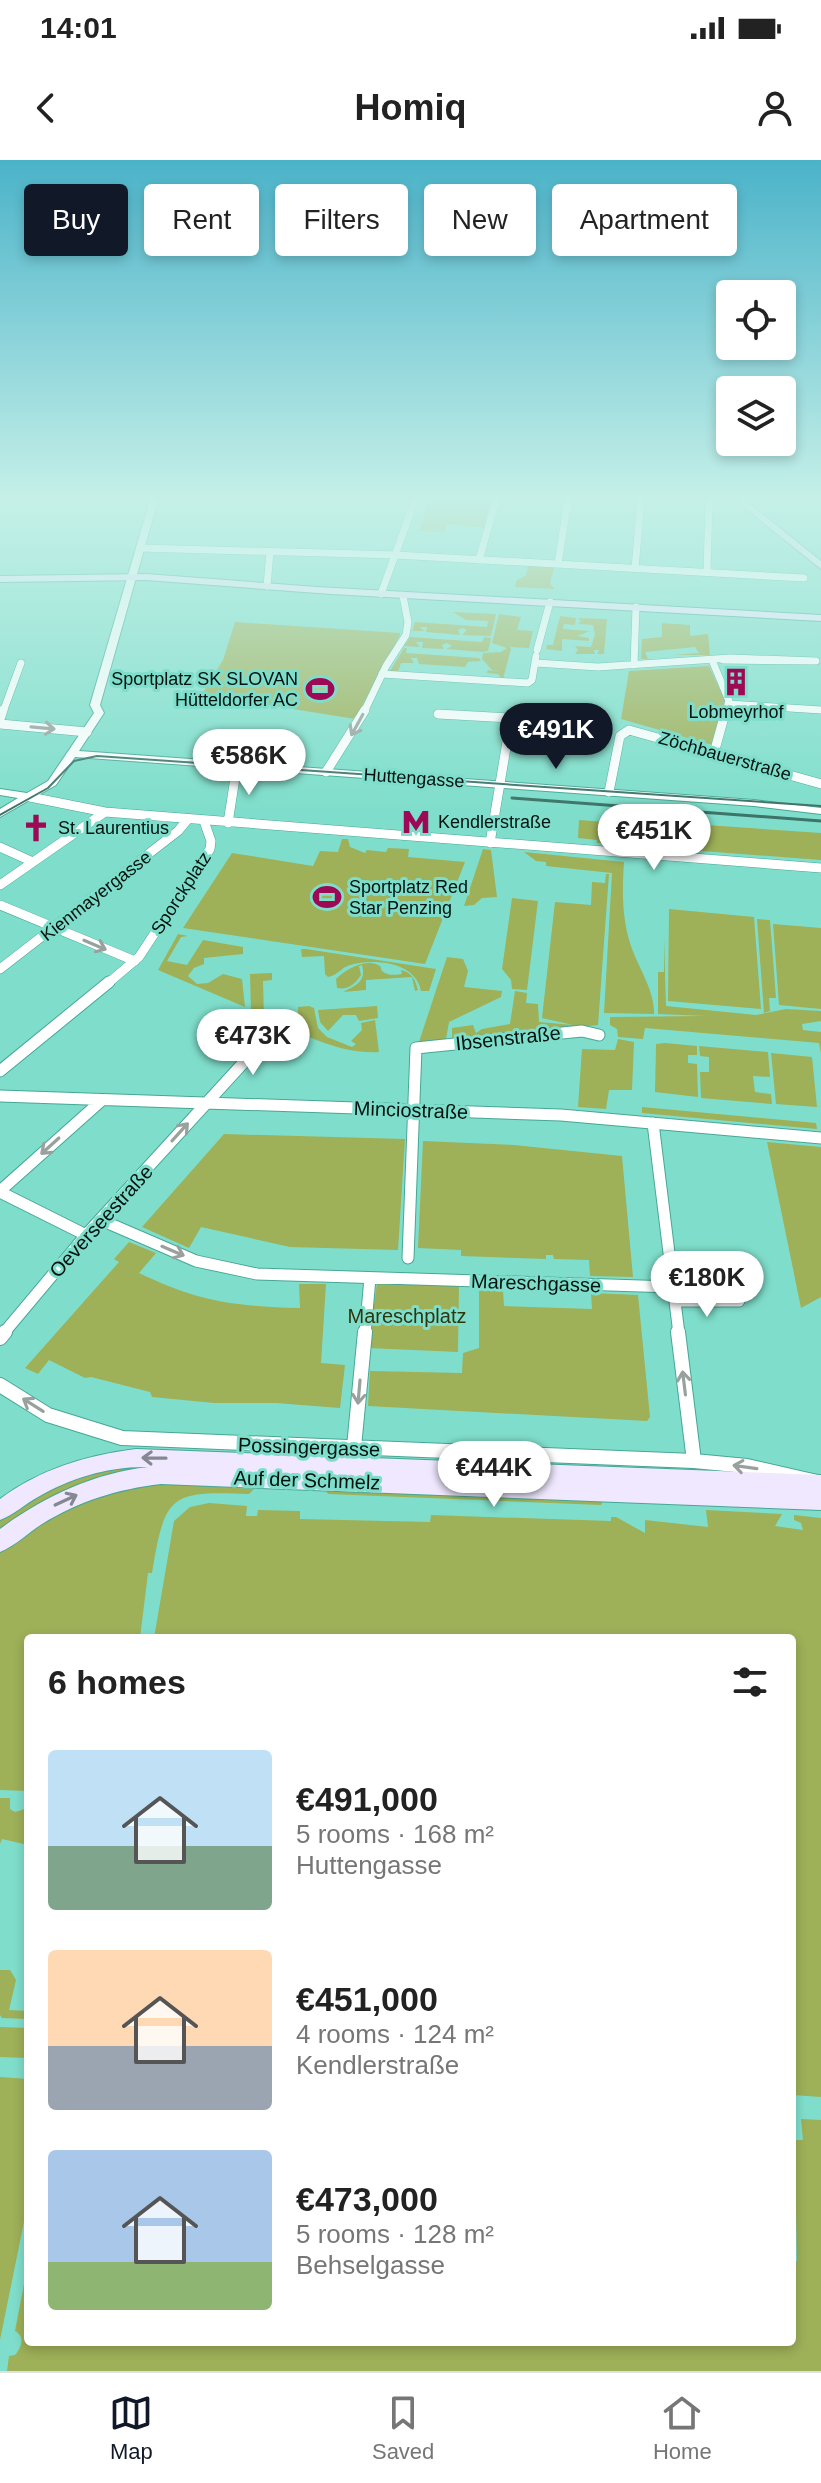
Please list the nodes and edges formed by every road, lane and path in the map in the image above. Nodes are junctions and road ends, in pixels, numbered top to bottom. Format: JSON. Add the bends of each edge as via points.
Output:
{"nodes":[{"id":1,"x":125,"y":603,"type":"edge"},
{"id":2,"x":404,"y":603,"type":"edge"},
{"id":3,"x":550,"y":603,"type":"edge"},
{"id":4,"x":570,"y":603,"type":"edge"},
{"id":5,"x":636,"y":607,"type":"junction"},
{"id":6,"x":821,"y":618,"type":"edge"},
{"id":7,"x":536,"y":657,"type":"junction"},
{"id":8,"x":712,"y":660,"type":"junction"},
{"id":9,"x":723,"y":660,"type":"junction"},
{"id":10,"x":21,"y":663,"type":"dead end"},
{"id":11,"x":634,"y":665,"type":"junction"},
{"id":12,"x":382,"y":674,"type":"junction"},
{"id":13,"x":728,"y":704,"type":"junction"},
{"id":14,"x":821,"y":710,"type":"edge"},
{"id":15,"x":438,"y":714,"type":"dead end"},
{"id":16,"x":0,"y":722,"type":"edge"},
{"id":17,"x":87,"y":732,"type":"junction"},
{"id":18,"x":714,"y":753,"type":"junction"},
{"id":19,"x":74,"y":754,"type":"junction"},
{"id":20,"x":237,"y":765,"type":"junction"},
{"id":21,"x":326,"y":772,"type":"junction"},
{"id":22,"x":821,"y":784,"type":"edge"},
{"id":23,"x":500,"y":785,"type":"junction"},
{"id":24,"x":0,"y":792,"type":"edge"},
{"id":25,"x":609,"y":792,"type":"junction"},
{"id":26,"x":30,"y":797,"type":"junction"},
{"id":27,"x":754,"y":803,"type":"junction"},
{"id":28,"x":821,"y":805,"type":"edge"},
{"id":29,"x":821,"y":811,"type":"edge"},
{"id":30,"x":105,"y":812,"type":"junction"},
{"id":31,"x":0,"y":814,"type":"edge"},
{"id":32,"x":188,"y":819,"type":"junction"},
{"id":33,"x":204,"y":821,"type":"junction"},
{"id":34,"x":228,"y":823,"type":"junction"},
{"id":35,"x":490,"y":843,"type":"junction"},
{"id":36,"x":0,"y":847,"type":"edge"},
{"id":37,"x":33,"y":862,"type":"junction"},
{"id":38,"x":821,"y":868,"type":"edge"},
{"id":39,"x":0,"y":885,"type":"edge"},
{"id":40,"x":0,"y":905,"type":"edge"},
{"id":41,"x":56,"y":928,"type":"junction"},
{"id":42,"x":135,"y":961,"type":"junction"},
{"id":43,"x":0,"y":969,"type":"edge"},
{"id":44,"x":277,"y":1026,"type":"dead end"},
{"id":45,"x":599,"y":1035,"type":"dead end"},
{"id":46,"x":0,"y":1071,"type":"edge"},
{"id":47,"x":0,"y":1096,"type":"edge"},
{"id":48,"x":101,"y":1101,"type":"junction"},
{"id":49,"x":204,"y":1105,"type":"junction"},
{"id":50,"x":415,"y":1110,"type":"junction"},
{"id":51,"x":653,"y":1123,"type":"junction"},
{"id":52,"x":821,"y":1138,"type":"edge"},
{"id":53,"x":0,"y":1191,"type":"edge"},
{"id":54,"x":101,"y":1220,"type":"junction"},
{"id":55,"x":86,"y":1235,"type":"junction"},
{"id":56,"x":370,"y":1278,"type":"junction"},
{"id":57,"x":406,"y":1279,"type":"junction"},
{"id":58,"x":674,"y":1294,"type":"junction"},
{"id":59,"x":739,"y":1301,"type":"dead end"},
{"id":60,"x":0,"y":1338,"type":"edge"},
{"id":61,"x":0,"y":1385,"type":"edge"},
{"id":62,"x":354,"y":1447,"type":"junction"},
{"id":63,"x":694,"y":1461,"type":"junction"},
{"id":64,"x":821,"y":1484,"type":"edge"},
{"id":65,"x":821,"y":1501,"type":"edge"},
{"id":66,"x":0,"y":1511,"type":"edge"},
{"id":67,"x":0,"y":1542,"type":"edge"}],
"edges":[{"from":1,"to":17,"type":"street","via":[[95,705],[99,713]]},
{"from":2,"to":12,"type":"street","via":[[407,631]]},
{"from":3,"to":7,"type":"street"},
{"from":4,"to":5,"type":"main road"},
{"from":5,"to":6,"type":"main road"},
{"from":5,"to":11,"type":"street"},
{"from":7,"to":11,"type":"street"},
{"from":7,"to":12,"type":"street","via":[[528,683]]},
{"from":8,"to":9,"type":"street"},
{"from":8,"to":11,"type":"street"},
{"from":8,"to":13,"type":"street"},
{"from":9,"to":9,"type":"street","via":[[746,662],[816,661],[807,658]]},
{"from":10,"to":16,"type":"street"},
{"from":12,"to":21,"type":"street","one_way":true,"via":[[360,721]]},
{"from":13,"to":14,"type":"street"},
{"from":13,"to":18,"type":"street"},
{"from":15,"to":23,"type":"street","via":[[511,718]]},
{"from":16,"to":17,"type":"street","one_way":true},
{"from":17,"to":19,"type":"street"},
{"from":18,"to":22,"type":"street","name":"Zöchbauerstraße"},
{"from":18,"to":25,"type":"street","name":"Zöchbauerstraße","via":[[629,730],[620,736]]},
{"from":19,"to":20,"type":"street","name":"Huttengasse"},
{"from":19,"to":26,"type":"street","via":[[52,783]]},
{"from":20,"to":21,"type":"street","name":"Huttengasse"},
{"from":20,"to":34,"type":"street"},
{"from":21,"to":23,"type":"street","name":"Huttengasse"},
{"from":23,"to":25,"type":"street","name":"Huttengasse"},
{"from":23,"to":35,"type":"street"},
{"from":24,"to":26,"type":"street"},
{"from":25,"to":27,"type":"street","name":"Huttengasse"},
{"from":26,"to":30,"type":"street"},
{"from":26,"to":31,"type":"street"},
{"from":27,"to":28,"type":"street","name":"Huttengasse"},
{"from":27,"to":29,"type":"street","name":"Huttengasse"},
{"from":30,"to":32,"type":"street"},
{"from":30,"to":37,"type":"street"},
{"from":32,"to":33,"type":"street"},
{"from":32,"to":41,"type":"street","name":"Kienmayergasse"},
{"from":33,"to":34,"type":"street"},
{"from":33,"to":42,"type":"street","name":"Sporckplatz","via":[[210,849]]},
{"from":34,"to":35,"type":"street"},
{"from":35,"to":38,"type":"street"},
{"from":36,"to":37,"type":"street"},
{"from":37,"to":39,"type":"street"},
{"from":40,"to":41,"type":"street"},
{"from":41,"to":42,"type":"street","one_way":true},
{"from":41,"to":43,"type":"street","name":"Kienmayergasse"},
{"from":42,"to":46,"type":"street","name":"Sporckplatz"},
{"from":44,"to":49,"type":"street","name":"Oeverseestraße"},
{"from":45,"to":50,"type":"street","name":"Ibsenstraße","via":[[582,1031],[416,1048]]},
{"from":47,"to":48,"type":"street","name":"Minciostraße"},
{"from":48,"to":49,"type":"street","name":"Minciostraße"},
{"from":48,"to":53,"type":"street","one_way":true},
{"from":49,"to":50,"type":"street","name":"Minciostraße"},
{"from":54,"to":49,"type":"street","name":"Oeverseestraße","one_way":true},
{"from":50,"to":51,"type":"street","name":"Minciostraße"},
{"from":50,"to":57,"type":"street"},
{"from":51,"to":52,"type":"street","name":"Minciostraße"},
{"from":51,"to":58,"type":"street"},
{"from":53,"to":55,"type":"street"},
{"from":54,"to":55,"type":"street","name":"Oeverseestraße"},
{"from":54,"to":56,"type":"street","one_way":true,"via":[[196,1261],[257,1274]]},
{"from":55,"to":60,"type":"street","name":"Oeverseestraße"},
{"from":56,"to":57,"type":"street"},
{"from":56,"to":62,"type":"street","one_way":true},
{"from":57,"to":58,"type":"street","name":"Mareschgasse"},
{"from":58,"to":59,"type":"street","name":"Mareschgasse"},
{"from":63,"to":58,"type":"street","one_way":true},
{"from":62,"to":61,"type":"street","name":"Possingergasse","one_way":true,"via":[[122,1438],[48,1415]]},
{"from":62,"to":63,"type":"street","name":"Possingergasse"},
{"from":64,"to":63,"type":"street","name":"Possingergasse","one_way":true,"via":[[747,1466]]},
{"from":64,"to":66,"type":"main road","name":"Auf der Schmelz","one_way":true,"via":[[136,1458],[63,1474]]},
{"from":67,"to":65,"type":"main road","name":"Auf der Schmelz","one_way":true,"via":[[78,1494],[161,1475]]}]}
